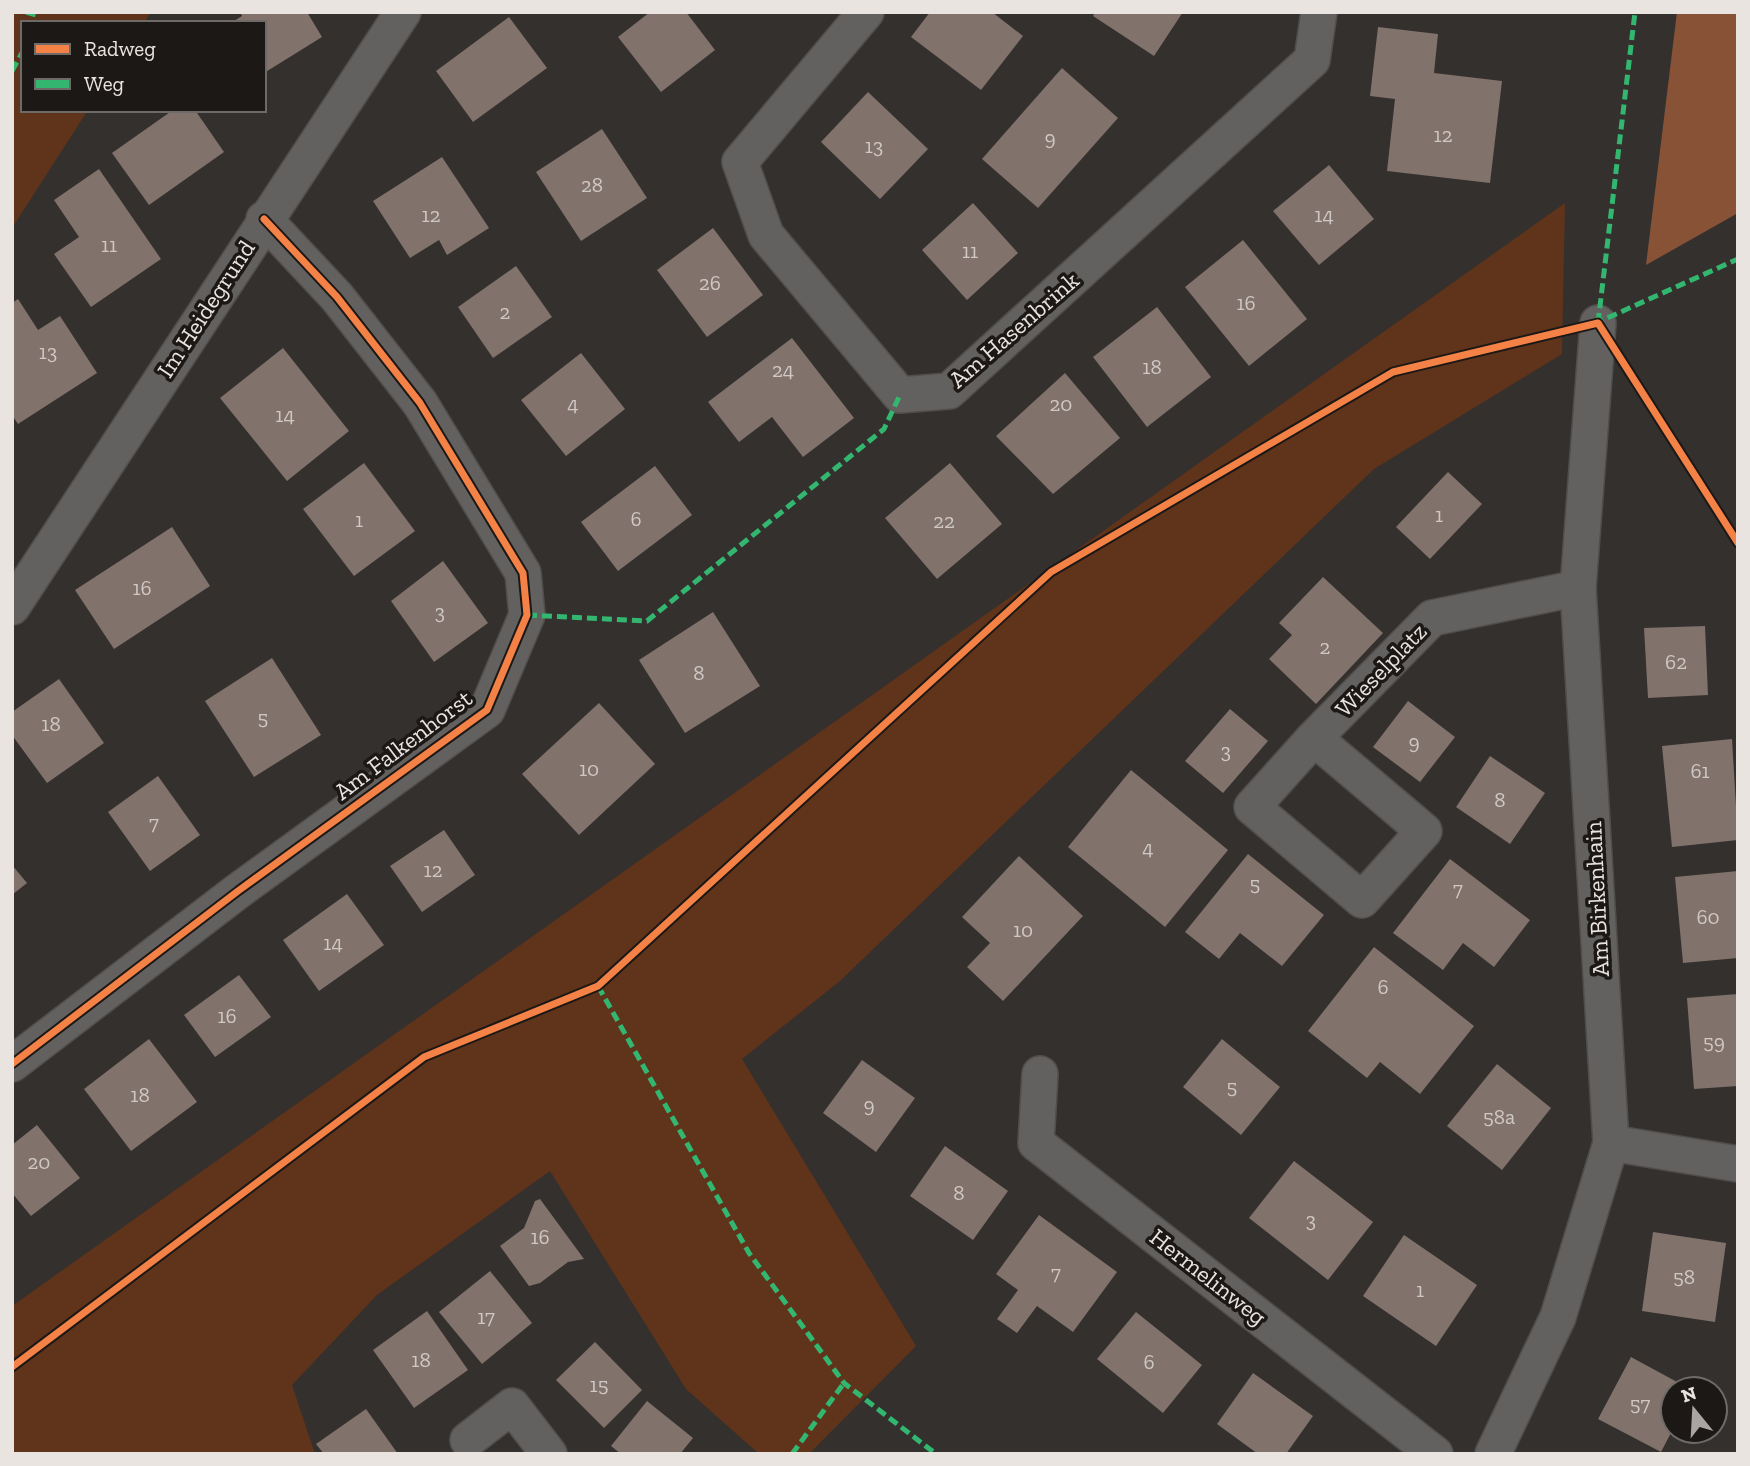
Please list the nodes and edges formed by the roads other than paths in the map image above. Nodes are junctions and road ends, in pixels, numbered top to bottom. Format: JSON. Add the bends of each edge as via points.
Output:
{"nodes":[{"id":1,"x":403,"y":12,"type":"edge"},
{"id":2,"x":866,"y":12,"type":"edge"},
{"id":3,"x":1319,"y":12,"type":"edge"},
{"id":4,"x":264,"y":219,"type":"junction"},
{"id":5,"x":1598,"y":323,"type":"dead end"},
{"id":6,"x":1578,"y":588,"type":"junction"},
{"id":7,"x":12,"y":607,"type":"edge"},
{"id":8,"x":1314,"y":738,"type":"junction"},
{"id":9,"x":12,"y":1064,"type":"edge"},
{"id":10,"x":1041,"y":1074,"type":"dead end"},
{"id":11,"x":1611,"y":1143,"type":"junction"},
{"id":12,"x":1738,"y":1164,"type":"edge"},
{"id":13,"x":468,"y":1440,"type":"dead end"},
{"id":14,"x":550,"y":1454,"type":"edge"},
{"id":15,"x":1435,"y":1454,"type":"edge"},
{"id":16,"x":1493,"y":1454,"type":"edge"}],
"edges":[{"from":1,"to":4,"type":"street","name":"Im Heidegrund"},
{"from":2,"to":3,"type":"street","name":"Am Hasenbrink","via":[[740,162],[766,235],[900,395],[949,391],[1312,60]]},
{"from":4,"to":7,"type":"street","name":"Im Heidegrund"},
{"from":4,"to":9,"type":"street","name":"Am Falkenhorst","via":[[337,298],[420,403],[523,573],[527,615],[486,710]]},
{"from":5,"to":6,"type":"street","name":"Am Birkenhain"},
{"from":6,"to":8,"type":"street","name":"Wieselplatz","via":[[1433,618]]},
{"from":6,"to":11,"type":"street","name":"Am Birkenhain"},
{"from":8,"to":8,"type":"street","name":"Wieselplatz","via":[[1424,831],[1362,900],[1252,807]]},
{"from":10,"to":15,"type":"street","name":"Hermelinweg","via":[[1036,1143]]},
{"from":11,"to":12,"type":"street"},
{"from":11,"to":16,"type":"street","name":"Am Birkenhain","via":[[1558,1317]]},
{"from":13,"to":14,"type":"street","via":[[512,1406]]}]}
